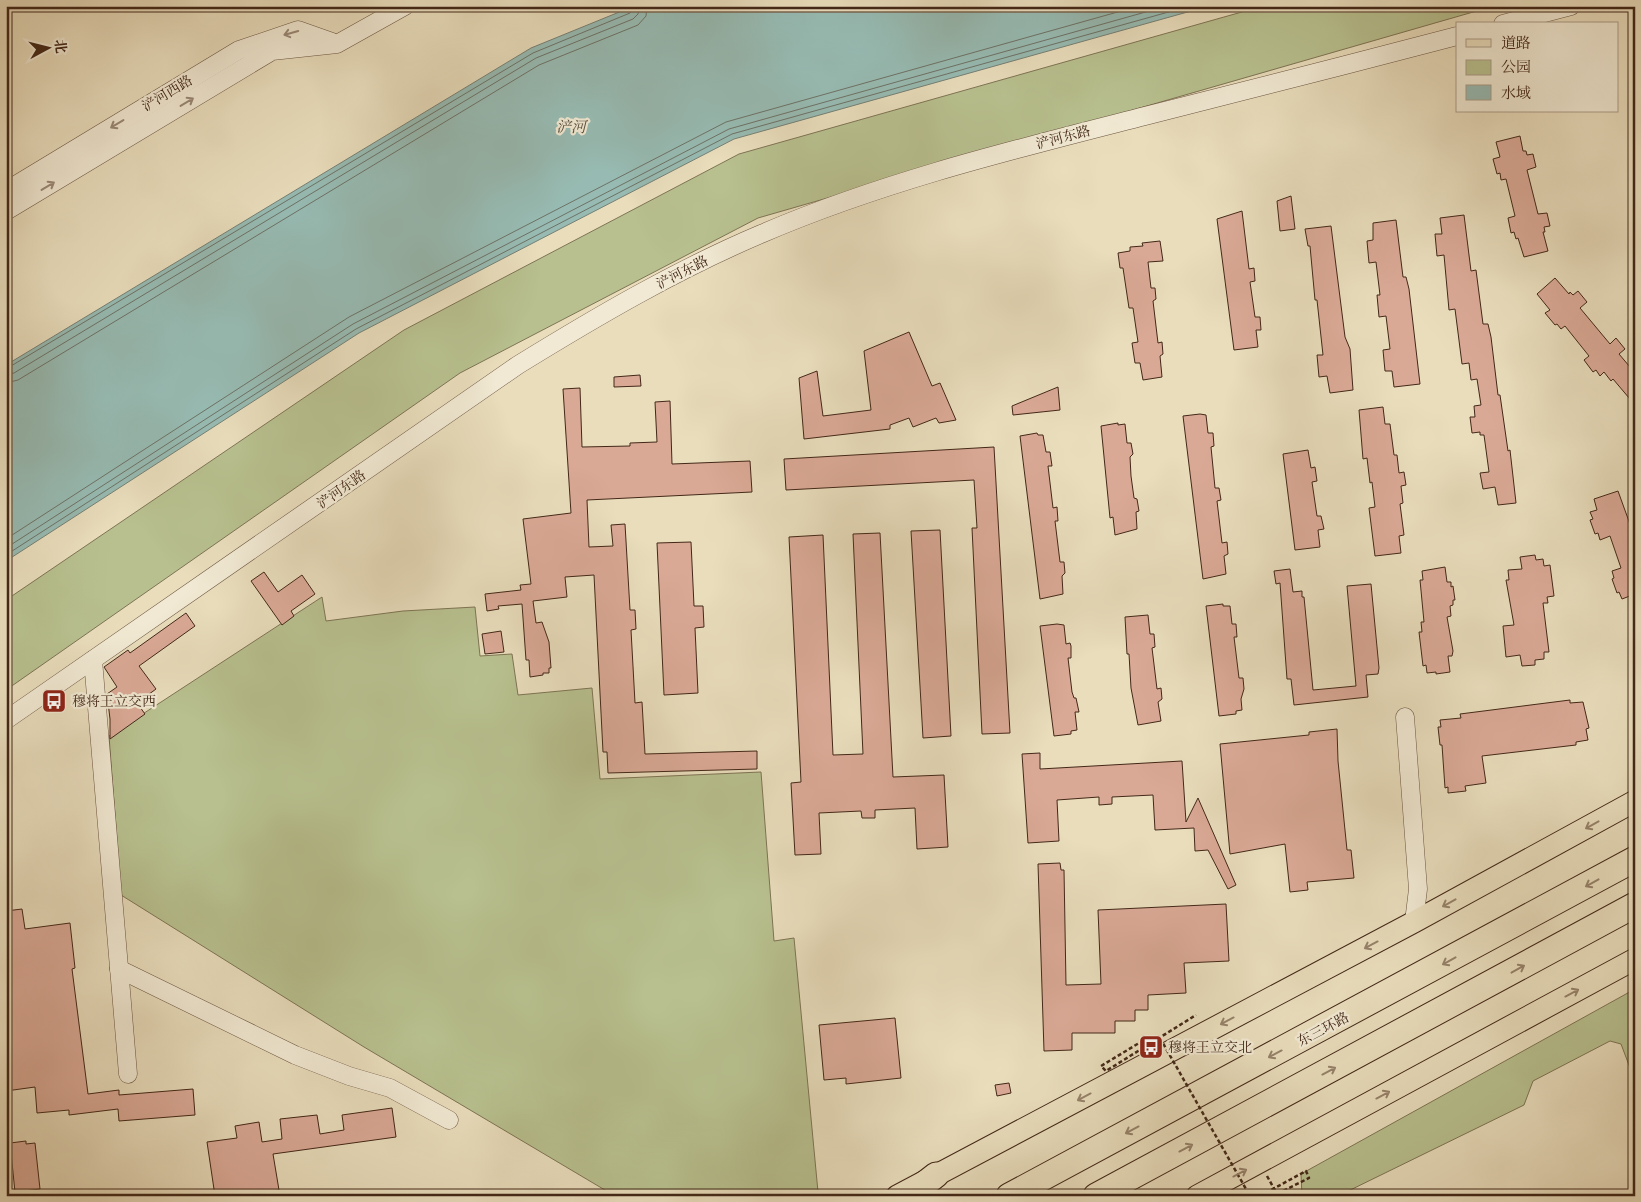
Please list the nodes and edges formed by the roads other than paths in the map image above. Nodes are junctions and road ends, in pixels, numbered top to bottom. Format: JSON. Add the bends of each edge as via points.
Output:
{"nodes":[{"id":1,"x":405,"y":6,"type":"edge"},
{"id":2,"x":1570,"y":6,"type":"edge"},
{"id":3,"x":1510,"y":22,"type":"edge"},
{"id":4,"x":1456,"y":36,"type":"edge"},
{"id":5,"x":337,"y":44,"type":"junction"},
{"id":6,"x":6,"y":191,"type":"edge"},
{"id":7,"x":6,"y":211,"type":"edge"},
{"id":8,"x":93,"y":660,"type":"junction"},
{"id":9,"x":1405,"y":717,"type":"dead end"},
{"id":10,"x":6,"y":720,"type":"edge"},
{"id":11,"x":1635,"y":801,"type":"edge"},
{"id":12,"x":1635,"y":859,"type":"edge"},
{"id":13,"x":1635,"y":905,"type":"edge"},
{"id":14,"x":1414,"y":922,"type":"junction"},
{"id":15,"x":1635,"y":960,"type":"edge"},
{"id":16,"x":119,"y":970,"type":"junction"},
{"id":17,"x":128,"y":1074,"type":"dead end"},
{"id":18,"x":449,"y":1120,"type":"dead end"},
{"id":19,"x":936,"y":1175,"type":"junction"},
{"id":20,"x":897,"y":1196,"type":"edge"},
{"id":21,"x":909,"y":1196,"type":"edge"},
{"id":22,"x":1009,"y":1196,"type":"edge"},
{"id":23,"x":1096,"y":1196,"type":"edge"},
{"id":24,"x":1197,"y":1196,"type":"edge"}],
"edges":[{"from":1,"to":5,"type":"street","name":"浐河西路"},
{"from":2,"to":3,"type":"street"},
{"from":4,"to":8,"type":"street","name":"浐河东路","via":[[955,166],[848,200],[762,233],[650,288],[518,365]]},
{"from":5,"to":6,"type":"street","name":"浐河西路","one_way":true,"via":[[298,30],[239,50]]},
{"from":7,"to":5,"type":"street","name":"浐河西路","one_way":true,"via":[[272,51]]},
{"from":8,"to":10,"type":"street","name":"浐河东路"},
{"from":8,"to":16,"type":"street"},
{"from":9,"to":14,"type":"street","via":[[1418,888]]},
{"from":11,"to":14,"type":"main road","one_way":true},
{"from":12,"to":22,"type":"highway","name":"东三环路","one_way":true},
{"from":23,"to":13,"type":"highway","one_way":true},
{"from":14,"to":19,"type":"main road","one_way":true},
{"from":24,"to":15,"type":"main road","one_way":true},
{"from":16,"to":17,"type":"street"},
{"from":16,"to":18,"type":"street","via":[[295,1055],[390,1088]]},
{"from":19,"to":20,"type":"main road"},
{"from":19,"to":21,"type":"highway"}]}
